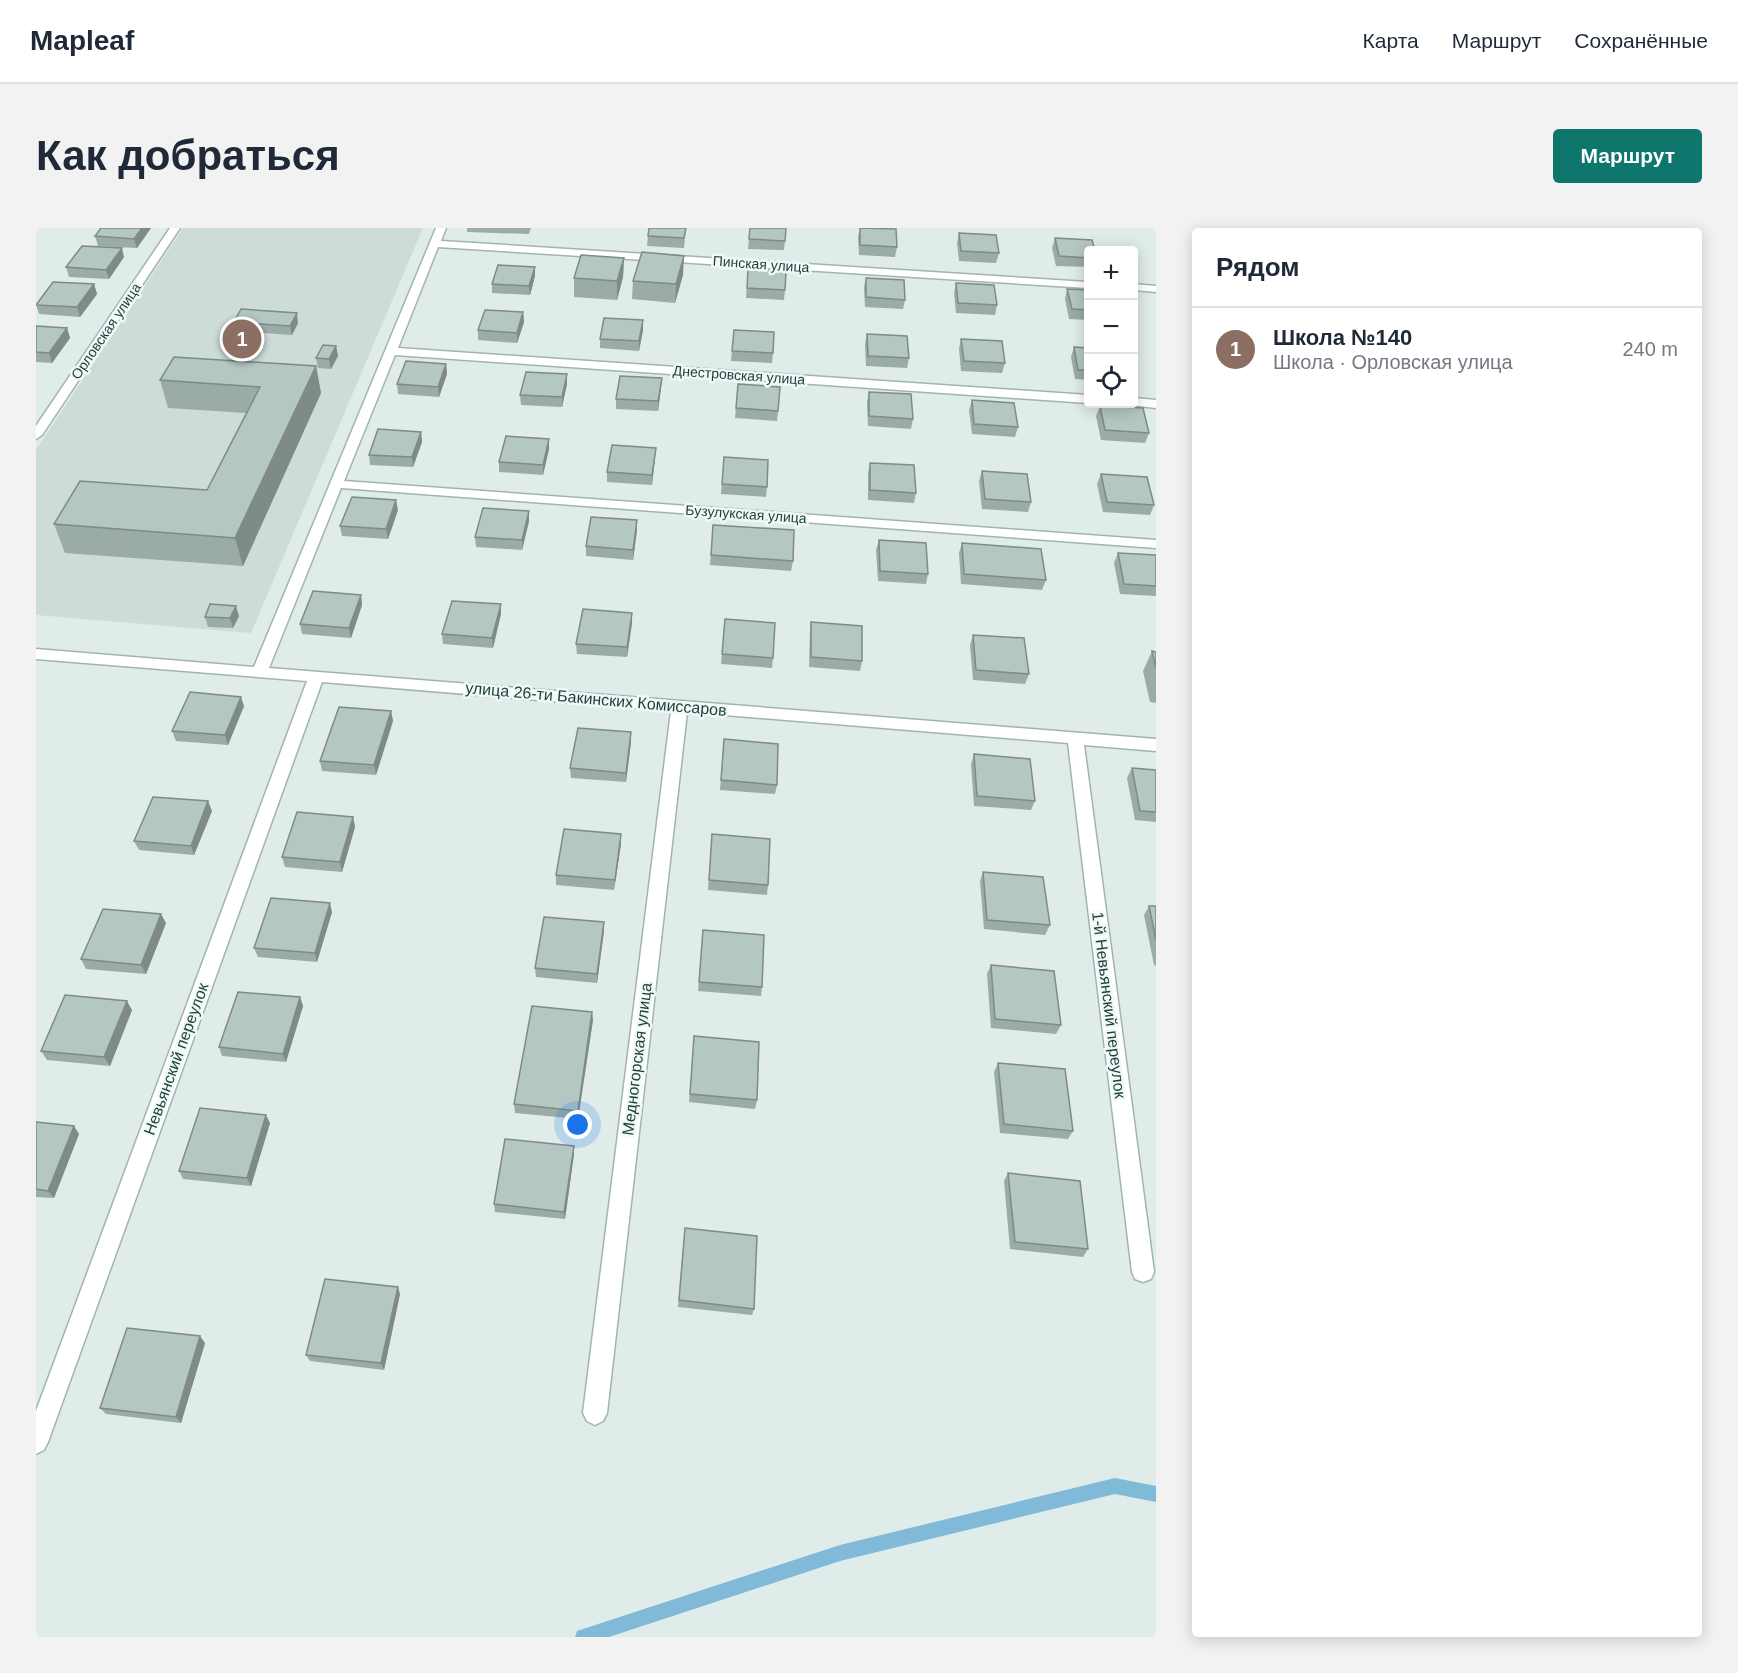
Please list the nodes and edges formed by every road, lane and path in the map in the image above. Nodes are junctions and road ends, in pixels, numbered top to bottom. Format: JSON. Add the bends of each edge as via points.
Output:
{"nodes":[{"id":1,"x":175,"y":228,"type":"edge"},
{"id":2,"x":441,"y":228,"type":"edge"},
{"id":3,"x":434,"y":244,"type":"junction"},
{"id":4,"x":1084,"y":285,"type":"edge"},
{"id":5,"x":1138,"y":287,"type":"edge"},
{"id":6,"x":1156,"y":289,"type":"edge"},
{"id":7,"x":389,"y":351,"type":"junction"},
{"id":8,"x":1084,"y":399,"type":"edge"},
{"id":9,"x":1138,"y":402,"type":"edge"},
{"id":10,"x":1156,"y":404,"type":"edge"},
{"id":11,"x":36,"y":435,"type":"edge"},
{"id":12,"x":335,"y":484,"type":"junction"},
{"id":13,"x":1156,"y":544,"type":"edge"},
{"id":14,"x":36,"y":654,"type":"edge"},
{"id":15,"x":260,"y":671,"type":"junction"},
{"id":16,"x":316,"y":677,"type":"junction"},
{"id":17,"x":680,"y":705,"type":"junction"},
{"id":18,"x":1075,"y":739,"type":"junction"},
{"id":19,"x":1156,"y":745,"type":"edge"},
{"id":20,"x":1143,"y":1272,"type":"dead end"},
{"id":21,"x":595,"y":1413,"type":"dead end"},
{"id":22,"x":36,"y":1442,"type":"edge"}],
"edges":[{"from":1,"to":11,"type":"street","name":"Орловская улица"},
{"from":2,"to":3,"type":"street"},
{"from":3,"to":4,"type":"street","name":"Пинская улица"},
{"from":3,"to":7,"type":"street"},
{"from":5,"to":6,"type":"street"},
{"from":7,"to":8,"type":"street","name":"Днестровская улица"},
{"from":7,"to":12,"type":"street"},
{"from":9,"to":10,"type":"street"},
{"from":12,"to":13,"type":"street","name":"Бузулукская улица"},
{"from":12,"to":15,"type":"street"},
{"from":14,"to":15,"type":"street","name":"улица 26-ти Бакинских Комиссаров"},
{"from":15,"to":16,"type":"street","name":"улица 26-ти Бакинских Комиссаров"},
{"from":16,"to":17,"type":"street","name":"улица 26-ти Бакинских Комиссаров"},
{"from":16,"to":22,"type":"street","name":"Невьянский переулок"},
{"from":17,"to":18,"type":"street","name":"улица 26-ти Бакинских Комиссаров"},
{"from":17,"to":21,"type":"street","name":"Медногорская улица"},
{"from":18,"to":19,"type":"street","name":"улица 26-ти Бакинских Комиссаров"},
{"from":18,"to":20,"type":"street","name":"1-й Невьянский переулок"}]}
